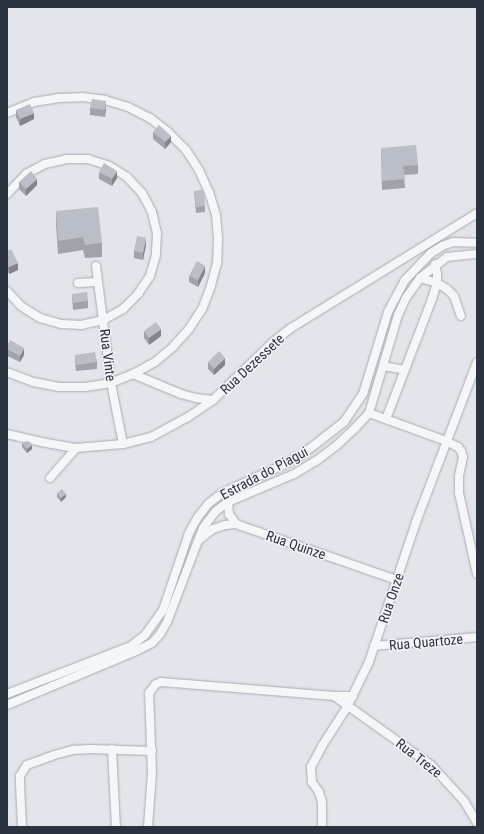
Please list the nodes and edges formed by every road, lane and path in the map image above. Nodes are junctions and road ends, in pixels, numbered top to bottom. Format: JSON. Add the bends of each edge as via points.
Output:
{"nodes":[{"id":1,"x":7,"y":114,"type":"edge"},
{"id":2,"x":7,"y":194,"type":"edge"},
{"id":3,"x":477,"y":213,"type":"edge"},
{"id":4,"x":477,"y":243,"type":"edge"},
{"id":5,"x":477,"y":254,"type":"edge"},
{"id":6,"x":436,"y":264,"type":"junction"},
{"id":7,"x":96,"y":266,"type":"dead end"},
{"id":8,"x":420,"y":278,"type":"junction"},
{"id":9,"x":98,"y":282,"type":"junction"},
{"id":10,"x":78,"y":283,"type":"dead end"},
{"id":11,"x":437,"y":283,"type":"junction"},
{"id":12,"x":7,"y":291,"type":"edge"},
{"id":13,"x":461,"y":316,"type":"dead end"},
{"id":14,"x":103,"y":320,"type":"junction"},
{"id":15,"x":477,"y":362,"type":"edge"},
{"id":16,"x":383,"y":366,"type":"junction"},
{"id":17,"x":405,"y":370,"type":"junction"},
{"id":18,"x":7,"y":372,"type":"edge"},
{"id":19,"x":134,"y":374,"type":"junction"},
{"id":20,"x":111,"y":383,"type":"junction"},
{"id":21,"x":213,"y":400,"type":"junction"},
{"id":22,"x":369,"y":413,"type":"junction"},
{"id":23,"x":386,"y":419,"type":"junction"},
{"id":24,"x":7,"y":434,"type":"edge"},
{"id":25,"x":446,"y":441,"type":"junction"},
{"id":26,"x":123,"y":444,"type":"junction"},
{"id":27,"x":76,"y":448,"type":"junction"},
{"id":28,"x":50,"y":478,"type":"dead end"},
{"id":29,"x":228,"y":502,"type":"junction"},
{"id":30,"x":236,"y":524,"type":"junction"},
{"id":31,"x":198,"y":540,"type":"junction"},
{"id":32,"x":477,"y":574,"type":"edge"},
{"id":33,"x":397,"y":580,"type":"junction"},
{"id":34,"x":477,"y":637,"type":"edge"},
{"id":35,"x":374,"y":646,"type":"junction"},
{"id":36,"x":7,"y":694,"type":"edge"},
{"id":37,"x":334,"y":696,"type":"junction"},
{"id":38,"x":353,"y":696,"type":"junction"},
{"id":39,"x":7,"y":705,"type":"edge"},
{"id":40,"x":347,"y":707,"type":"junction"},
{"id":41,"x":112,"y":749,"type":"junction"},
{"id":42,"x":152,"y":752,"type":"junction"},
{"id":43,"x":477,"y":823,"type":"edge"},
{"id":44,"x":22,"y":827,"type":"edge"},
{"id":45,"x":116,"y":827,"type":"edge"},
{"id":46,"x":148,"y":827,"type":"edge"},
{"id":47,"x":322,"y":827,"type":"edge"}],
"edges":[{"from":1,"to":19,"type":"street","via":[[34,102],[58,98],[106,100],[150,118],[182,146],[199,170],[216,215],[217,263],[211,286],[202,309],[189,329],[164,355]]},
{"from":2,"to":14,"type":"street","via":[[26,174],[45,164],[66,159],[88,159],[109,166],[127,177],[142,193],[152,212],[157,233],[156,255],[150,276],[138,294],[122,310]]},
{"from":3,"to":21,"type":"street","name":"Rua Dezessete","via":[[291,328]]},
{"from":4,"to":36,"type":"street","name":"Estrada do Piagui","via":[[453,242],[442,246],[431,253],[405,280],[388,312],[363,394],[344,422],[304,453],[222,493],[208,504],[189,533],[163,610],[145,635],[131,646]]},
{"from":5,"to":6,"type":"street","via":[[447,257]]},
{"from":6,"to":8,"type":"street"},
{"from":6,"to":11,"type":"street"},
{"from":7,"to":9,"type":"street","name":"Rua Vinte"},
{"from":8,"to":11,"type":"street"},
{"from":8,"to":16,"type":"street","via":[[398,314]]},
{"from":9,"to":10,"type":"street"},
{"from":9,"to":14,"type":"street","name":"Rua Vinte"},
{"from":11,"to":13,"type":"street","via":[[454,296]]},
{"from":11,"to":17,"type":"street"},
{"from":12,"to":14,"type":"street","via":[[21,306],[40,318],[60,324],[82,325]]},
{"from":14,"to":20,"type":"street","name":"Rua Vinte"},
{"from":15,"to":25,"type":"street","name":"Rua Onze"},
{"from":16,"to":17,"type":"street"},
{"from":16,"to":22,"type":"street"},
{"from":17,"to":23,"type":"street"},
{"from":18,"to":20,"type":"street","via":[[33,382],[59,387]]},
{"from":19,"to":20,"type":"street"},
{"from":19,"to":21,"type":"street","via":[[181,394]]},
{"from":20,"to":26,"type":"street","name":"Rua Vinte"},
{"from":21,"to":26,"type":"street","name":"Rua Dezessete","via":[[163,432]]},
{"from":22,"to":23,"type":"street"},
{"from":22,"to":29,"type":"street","via":[[337,445],[316,461],[294,474]]},
{"from":23,"to":25,"type":"street"},
{"from":24,"to":27,"type":"street","name":"Rua Dezessete"},
{"from":25,"to":32,"type":"street","via":[[458,447],[463,457],[459,493]]},
{"from":25,"to":33,"type":"street","name":"Rua Onze"},
{"from":26,"to":27,"type":"street","name":"Rua Dezessete"},
{"from":27,"to":28,"type":"street"},
{"from":29,"to":30,"type":"street","via":[[229,514]]},
{"from":29,"to":31,"type":"street","via":[[216,511]]},
{"from":30,"to":31,"type":"street","via":[[213,529]]},
{"from":30,"to":33,"type":"street","name":"Rua Quinze"},
{"from":31,"to":39,"type":"street","via":[[167,622],[152,643]]},
{"from":33,"to":35,"type":"street","name":"Rua Onze"},
{"from":34,"to":35,"type":"street","name":"Rua Quartoze"},
{"from":35,"to":38,"type":"street","name":"Rua Onze"},
{"from":37,"to":38,"type":"street"},
{"from":37,"to":40,"type":"street","name":"Rua Treze"},
{"from":37,"to":42,"type":"street","via":[[161,682],[149,693]]},
{"from":38,"to":40,"type":"street","name":"Rua Onze"},
{"from":40,"to":43,"type":"street","name":"Rua Treze","via":[[431,765],[464,801]]},
{"from":40,"to":47,"type":"street","name":"Rua Onze","via":[[311,768],[312,782],[322,802]]},
{"from":41,"to":42,"type":"street"},
{"from":41,"to":44,"type":"street","via":[[74,750],[28,765],[20,776]]},
{"from":41,"to":45,"type":"street"},
{"from":42,"to":46,"type":"street","via":[[152,791]]}]}
